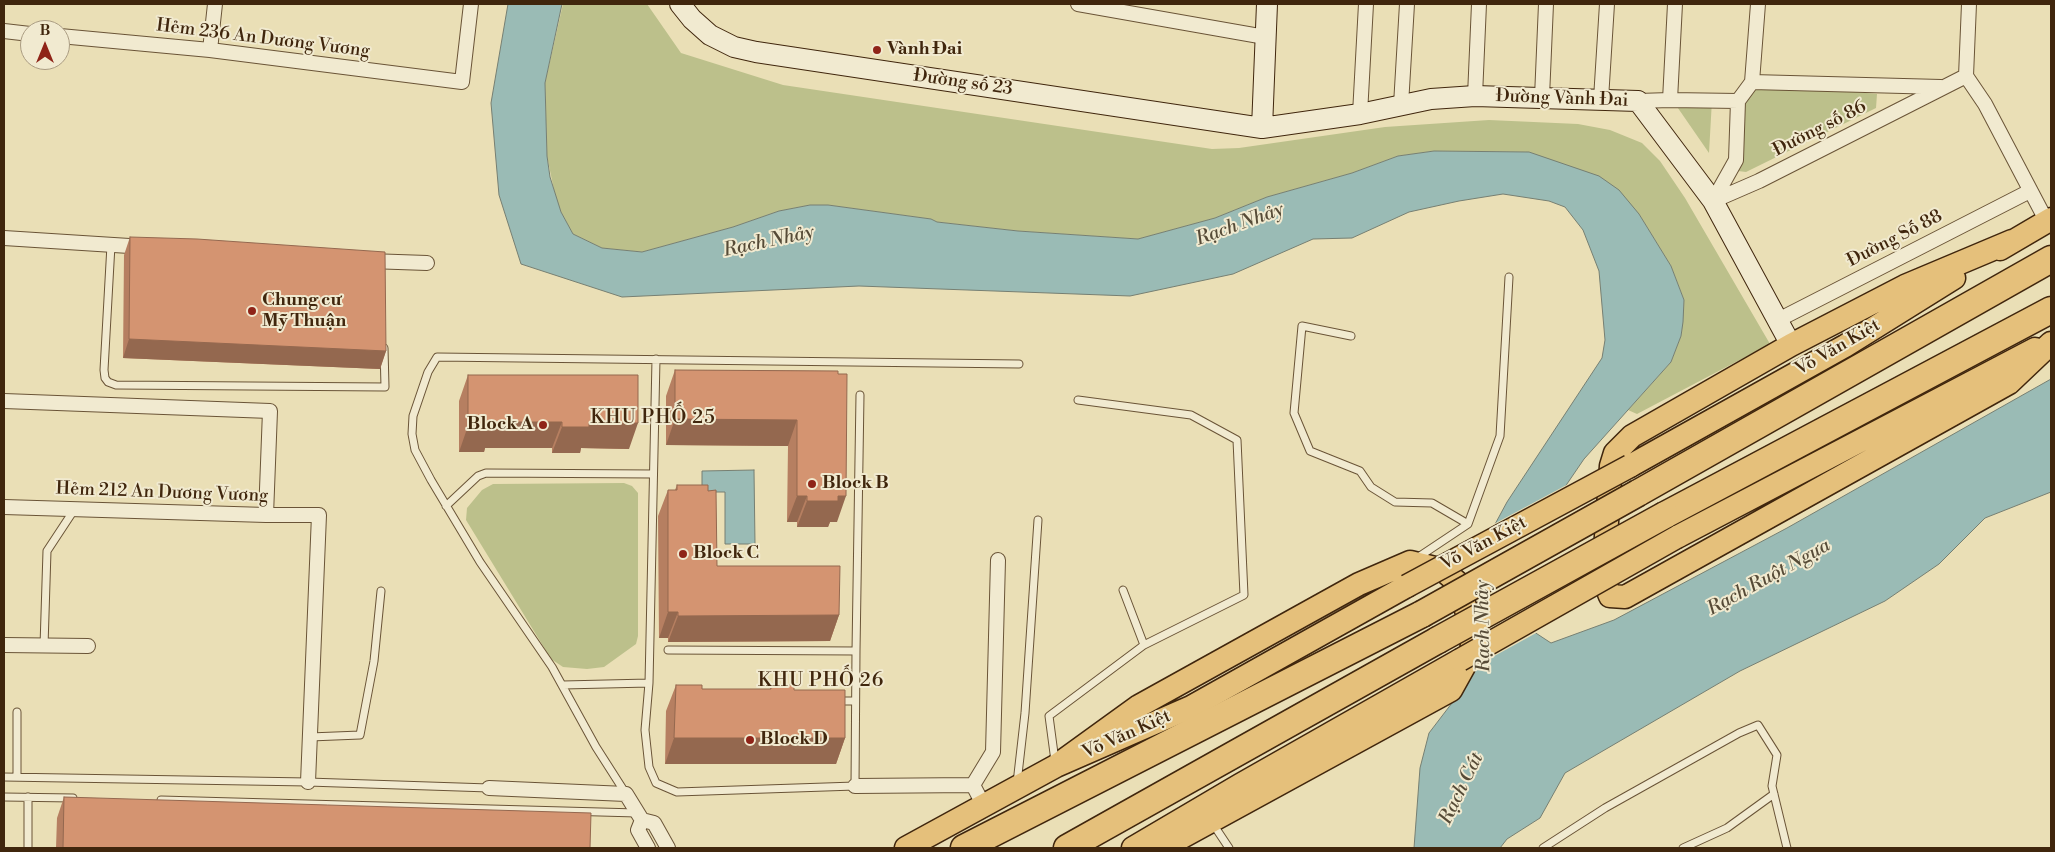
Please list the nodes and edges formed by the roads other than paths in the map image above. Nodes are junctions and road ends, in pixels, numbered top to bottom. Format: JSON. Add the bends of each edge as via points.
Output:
{"nodes":[{"id":1,"x":215,"y":4,"type":"edge"},
{"id":2,"x":471,"y":4,"type":"edge"},
{"id":3,"x":680,"y":4,"type":"edge"},
{"id":4,"x":1078,"y":4,"type":"edge"},
{"id":5,"x":1267,"y":4,"type":"edge"},
{"id":6,"x":1366,"y":4,"type":"edge"},
{"id":7,"x":1407,"y":4,"type":"edge"},
{"id":8,"x":1479,"y":4,"type":"edge"},
{"id":9,"x":1546,"y":4,"type":"edge"},
{"id":10,"x":1607,"y":4,"type":"edge"},
{"id":11,"x":1675,"y":4,"type":"edge"},
{"id":12,"x":1758,"y":4,"type":"edge"},
{"id":13,"x":1970,"y":4,"type":"edge"},
{"id":14,"x":4,"y":31,"type":"edge"},
{"id":15,"x":20,"y":33,"type":"edge"},
{"id":16,"x":70,"y":37,"type":"edge"},
{"id":17,"x":1265,"y":37,"type":"junction"},
{"id":18,"x":210,"y":50,"type":"junction"},
{"id":19,"x":1966,"y":76,"type":"junction"},
{"id":20,"x":1752,"y":82,"type":"junction"},
{"id":21,"x":1943,"y":88,"type":"junction"},
{"id":22,"x":1475,"y":96,"type":"junction"},
{"id":23,"x":1542,"y":98,"type":"junction"},
{"id":24,"x":1601,"y":99,"type":"junction"},
{"id":25,"x":1670,"y":100,"type":"junction"},
{"id":26,"x":1638,"y":101,"type":"junction"},
{"id":27,"x":1738,"y":101,"type":"junction"},
{"id":28,"x":1401,"y":104,"type":"junction"},
{"id":29,"x":1360,"y":114,"type":"junction"},
{"id":30,"x":1262,"y":128,"type":"junction"},
{"id":31,"x":2030,"y":191,"type":"junction"},
{"id":32,"x":1713,"y":202,"type":"junction"},
{"id":33,"x":2049,"y":221,"type":"edge"},
{"id":34,"x":4,"y":238,"type":"edge"},
{"id":35,"x":2012,"y":241,"type":"junction"},
{"id":36,"x":111,"y":245,"type":"junction"},
{"id":37,"x":160,"y":248,"type":"edge"},
{"id":38,"x":357,"y":259,"type":"edge"},
{"id":39,"x":2051,"y":259,"type":"edge"},
{"id":40,"x":427,"y":263,"type":"dead end"},
{"id":41,"x":1509,"y":277,"type":"dead end"},
{"id":42,"x":2051,"y":310,"type":"edge"},
{"id":43,"x":1778,"y":320,"type":"junction"},
{"id":44,"x":1351,"y":336,"type":"dead end"},
{"id":45,"x":384,"y":339,"type":"edge"},
{"id":46,"x":2051,"y":341,"type":"edge"},
{"id":47,"x":1790,"y":345,"type":"junction"},
{"id":48,"x":656,"y":359,"type":"junction"},
{"id":49,"x":1019,"y":364,"type":"dead end"},
{"id":50,"x":860,"y":395,"type":"dead end"},
{"id":51,"x":1078,"y":400,"type":"dead end"},
{"id":52,"x":4,"y":401,"type":"edge"},
{"id":53,"x":653,"y":474,"type":"junction"},
{"id":54,"x":446,"y":506,"type":"junction"},
{"id":55,"x":4,"y":508,"type":"edge"},
{"id":56,"x":74,"y":510,"type":"junction"},
{"id":57,"x":266,"y":516,"type":"junction"},
{"id":58,"x":1038,"y":520,"type":"dead end"},
{"id":59,"x":1468,"y":524,"type":"junction"},
{"id":60,"x":998,"y":560,"type":"dead end"},
{"id":61,"x":1410,"y":562,"type":"junction"},
{"id":62,"x":1123,"y":590,"type":"dead end"},
{"id":63,"x":381,"y":591,"type":"dead end"},
{"id":64,"x":4,"y":645,"type":"edge"},
{"id":65,"x":1144,"y":645,"type":"junction"},
{"id":66,"x":44,"y":646,"type":"junction"},
{"id":67,"x":88,"y":646,"type":"dead end"},
{"id":68,"x":668,"y":650,"type":"dead end"},
{"id":69,"x":856,"y":651,"type":"junction"},
{"id":70,"x":649,"y":684,"type":"junction"},
{"id":71,"x":563,"y":685,"type":"junction"},
{"id":72,"x":826,"y":701,"type":"edge"},
{"id":73,"x":856,"y":701,"type":"junction"},
{"id":74,"x":17,"y":712,"type":"dead end"},
{"id":75,"x":310,"y":737,"type":"junction"},
{"id":76,"x":1056,"y":766,"type":"junction"},
{"id":77,"x":4,"y":777,"type":"edge"},
{"id":78,"x":17,"y":777,"type":"junction"},
{"id":79,"x":308,"y":782,"type":"junction"},
{"id":80,"x":973,"y":785,"type":"junction"},
{"id":81,"x":855,"y":786,"type":"junction"},
{"id":82,"x":489,"y":788,"type":"joint"},
{"id":83,"x":1016,"y":788,"type":"junction"},
{"id":84,"x":626,"y":794,"type":"junction"},
{"id":85,"x":1774,"y":794,"type":"junction"},
{"id":86,"x":4,"y":797,"type":"edge"},
{"id":87,"x":28,"y":797,"type":"junction"},
{"id":88,"x":77,"y":798,"type":"edge"},
{"id":89,"x":156,"y":800,"type":"edge"},
{"id":90,"x":984,"y":806,"type":"junction"},
{"id":91,"x":640,"y":816,"type":"junction"},
{"id":92,"x":1211,"y":821,"type":"junction"},
{"id":93,"x":28,"y":848,"type":"edge"},
{"id":94,"x":648,"y":848,"type":"edge"},
{"id":95,"x":668,"y":848,"type":"edge"},
{"id":96,"x":906,"y":848,"type":"edge"},
{"id":97,"x":964,"y":848,"type":"edge"},
{"id":98,"x":1067,"y":848,"type":"edge"},
{"id":99,"x":1133,"y":848,"type":"edge"},
{"id":100,"x":1162,"y":848,"type":"edge"},
{"id":101,"x":1229,"y":848,"type":"edge"},
{"id":102,"x":1543,"y":848,"type":"edge"},
{"id":103,"x":1683,"y":848,"type":"edge"},
{"id":104,"x":1787,"y":848,"type":"edge"}],
"edges":[{"from":1,"to":18,"type":"street"},
{"from":2,"to":18,"type":"street","name":"Hẻm 236 An Dương Vương","via":[[462,82]]},
{"from":3,"to":30,"type":"street","name":"Đường số 23","via":[[710,35],[734,47],[756,52]]},
{"from":4,"to":17,"type":"street"},
{"from":5,"to":17,"type":"street"},
{"from":6,"to":29,"type":"street"},
{"from":7,"to":28,"type":"street"},
{"from":8,"to":22,"type":"street"},
{"from":9,"to":23,"type":"street"},
{"from":10,"to":24,"type":"street"},
{"from":11,"to":25,"type":"street"},
{"from":12,"to":20,"type":"street"},
{"from":13,"to":19,"type":"street"},
{"from":14,"to":15,"type":"street"},
{"from":16,"to":18,"type":"street","name":"Hẻm 236 An Dương Vương"},
{"from":17,"to":30,"type":"street"},
{"from":19,"to":21,"type":"street","name":"Đường số 86"},
{"from":19,"to":31,"type":"street","via":[[1986,104]]},
{"from":20,"to":21,"type":"street","name":"Đường số 86"},
{"from":20,"to":27,"type":"street"},
{"from":21,"to":32,"type":"street","name":"Đường số 86","via":[[1760,182]]},
{"from":22,"to":23,"type":"street","name":"Đường Vành Đai"},
{"from":22,"to":28,"type":"street","name":"Đường Vành Đai"},
{"from":23,"to":24,"type":"street","name":"Đường Vành Đai"},
{"from":24,"to":26,"type":"street","name":"Đường Vành Đai"},
{"from":25,"to":26,"type":"street"},
{"from":25,"to":27,"type":"street"},
{"from":26,"to":32,"type":"street","name":"Đường Vành Đai"},
{"from":27,"to":32,"type":"street","via":[[1736,160]]},
{"from":28,"to":29,"type":"street","name":"Đường Vành Đai"},
{"from":29,"to":30,"type":"street","name":"Đường Vành Đai"},
{"from":31,"to":33,"type":"street"},
{"from":31,"to":43,"type":"street","name":"Đường Số 88"},
{"from":32,"to":43,"type":"street","name":"Đường Vành Đai"},
{"from":33,"to":35,"type":"main road","name":"Võ Văn Kiệt"},
{"from":34,"to":36,"type":"street"},
{"from":35,"to":47,"type":"main road","via":[[1905,286]]},
{"from":35,"to":76,"type":"main road","name":"Võ Văn Kiệt","bridge":true,"via":[[1845,346],[1630,466],[1191,707]]},
{"from":36,"to":37,"type":"street"},
{"from":36,"to":45,"type":"lane","via":[[104,370],[108,382],[116,385],[385,387]]},
{"from":38,"to":40,"type":"street","via":[[384,267]]},
{"from":39,"to":97,"type":"highway","name":"Võ Văn Kiệt","bridge":true,"via":[[1422,614]]},
{"from":41,"to":59,"type":"lane","via":[[1500,436]]},
{"from":42,"to":98,"type":"highway","bridge":true,"via":[[1665,515]]},
{"from":43,"to":47,"type":"street","name":"Đường Vành Đai"},
{"from":44,"to":59,"type":"lane","via":[[1302,326],[1294,413],[1310,451],[1360,471],[1371,487],[1395,502],[1432,502]]},
{"from":46,"to":47,"type":"main road","via":[[2009,383],[1625,597],[1610,596],[1604,578],[1611,466],[1615,453],[1632,436]]},
{"from":46,"to":99,"type":"main road","bridge":true,"via":[[1677,538],[1240,784]]},
{"from":48,"to":49,"type":"lane"},
{"from":48,"to":53,"type":"lane"},
{"from":48,"to":54,"type":"lane","via":[[437,357],[417,400],[412,434],[415,450]]},
{"from":50,"to":69,"type":"lane"},
{"from":51,"to":65,"type":"lane","via":[[1191,415],[1237,440],[1244,595]]},
{"from":52,"to":57,"type":"street","via":[[270,411]]},
{"from":53,"to":54,"type":"lane","via":[[486,473],[478,476]]},
{"from":53,"to":70,"type":"lane"},
{"from":54,"to":71,"type":"lane"},
{"from":55,"to":56,"type":"street","name":"Hẻm 212 An Dương Vương"},
{"from":56,"to":57,"type":"street","name":"Hẻm 212 An Dương Vương"},
{"from":56,"to":66,"type":"lane","via":[[47,551]]},
{"from":57,"to":75,"type":"street","name":"Hẻm 212 An Dương Vương","via":[[319,515]]},
{"from":58,"to":83,"type":"lane","via":[[1025,713]]},
{"from":59,"to":61,"type":"lane"},
{"from":60,"to":80,"type":"street","via":[[993,752]]},
{"from":61,"to":76,"type":"main road","via":[[1359,584],[1139,706]]},
{"from":61,"to":92,"type":"main road","via":[[1443,570],[1458,583],[1473,633],[1471,654],[1451,690]]},
{"from":62,"to":65,"type":"lane"},
{"from":63,"to":75,"type":"lane","via":[[374,662],[360,735]]},
{"from":64,"to":66,"type":"street"},
{"from":65,"to":76,"type":"lane","via":[[1049,716]]},
{"from":66,"to":67,"type":"street"},
{"from":68,"to":69,"type":"lane"},
{"from":69,"to":73,"type":"lane"},
{"from":70,"to":71,"type":"lane"},
{"from":70,"to":81,"type":"lane","via":[[645,730],[649,767],[656,783],[676,792]]},
{"from":71,"to":84,"type":"lane"},
{"from":72,"to":73,"type":"lane"},
{"from":73,"to":81,"type":"lane"},
{"from":74,"to":78,"type":"lane"},
{"from":75,"to":79,"type":"street"},
{"from":76,"to":83,"type":"main road","name":"Võ Văn Kiệt"},
{"from":77,"to":78,"type":"lane"},
{"from":78,"to":79,"type":"lane"},
{"from":79,"to":82,"type":"lane"},
{"from":80,"to":81,"type":"street"},
{"from":80,"to":90,"type":"street"},
{"from":82,"to":84,"type":"street"},
{"from":83,"to":90,"type":"main road","name":"Võ Văn Kiệt"},
{"from":84,"to":91,"type":"street"},
{"from":85,"to":102,"type":"lane","via":[[1772,786],[1778,755],[1758,725],[1739,732],[1605,808]]},
{"from":85,"to":103,"type":"lane","via":[[1727,828]]},
{"from":85,"to":104,"type":"lane"},
{"from":86,"to":87,"type":"lane"},
{"from":87,"to":88,"type":"lane"},
{"from":87,"to":93,"type":"lane"},
{"from":89,"to":91,"type":"lane"},
{"from":90,"to":96,"type":"main road","name":"Võ Văn Kiệt"},
{"from":91,"to":94,"type":"street","via":[[638,830]]},
{"from":91,"to":95,"type":"street","via":[[654,823]]},
{"from":92,"to":100,"type":"main road"},
{"from":92,"to":101,"type":"lane"}]}
